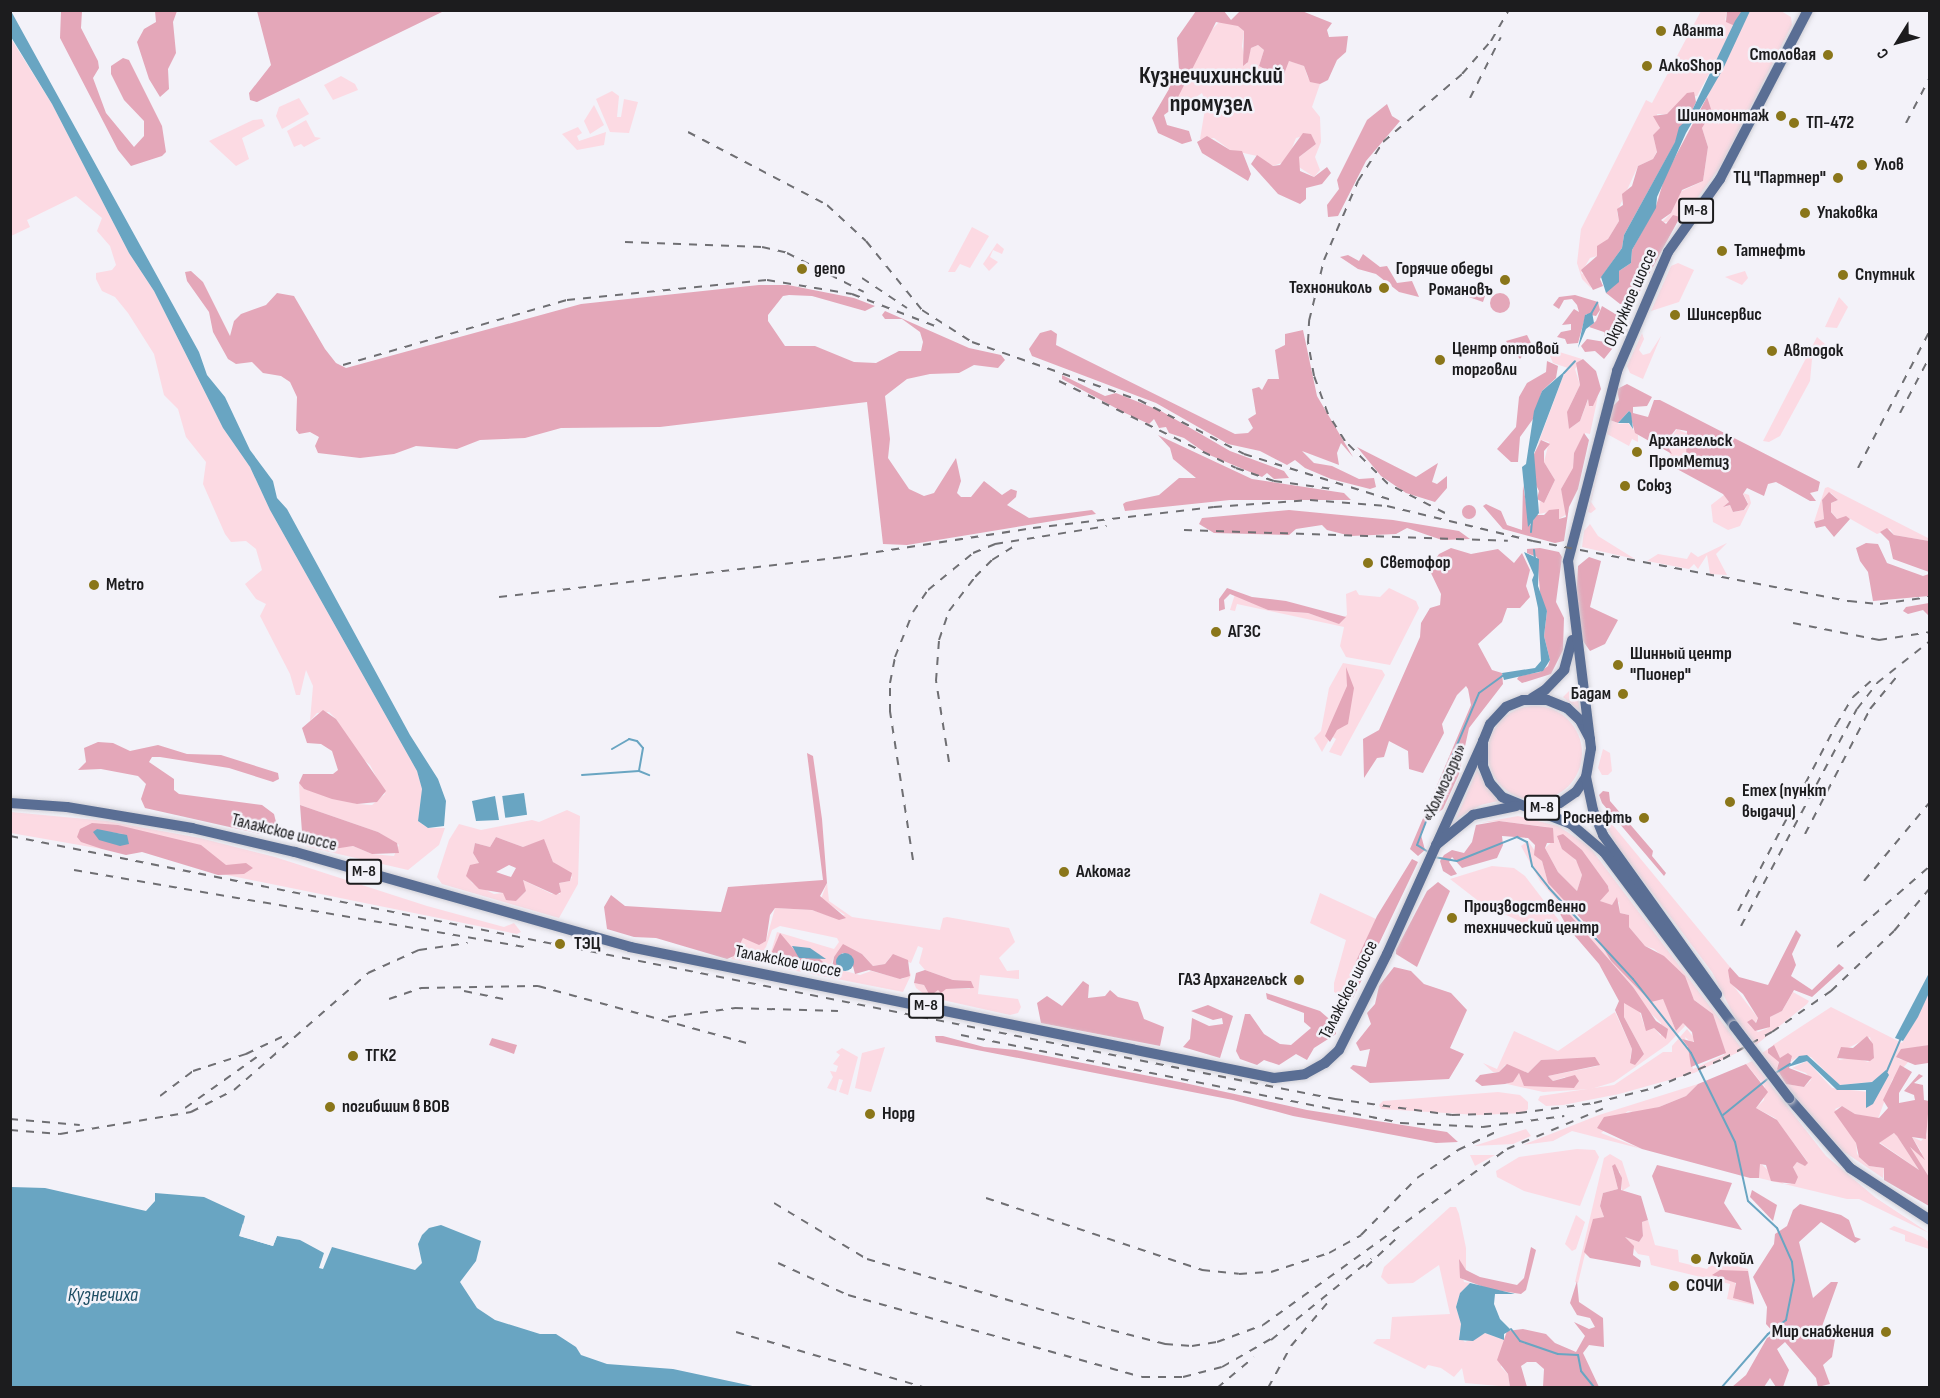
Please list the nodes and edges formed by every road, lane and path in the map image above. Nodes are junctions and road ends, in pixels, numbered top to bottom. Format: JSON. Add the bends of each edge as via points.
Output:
{"nodes":[{"id":1,"x":1808,"y":10,"type":"edge"},
{"id":2,"x":1574,"y":628,"type":"junction"},
{"id":3,"x":1530,"y":699,"type":"junction"},
{"id":4,"x":1590,"y":740,"type":"junction"},
{"id":5,"x":1483,"y":741,"type":"junction"},
{"id":6,"x":1586,"y":777,"type":"junction"},
{"id":7,"x":10,"y":803,"type":"edge"},
{"id":8,"x":1524,"y":807,"type":"junction"},
{"id":9,"x":1431,"y":852,"type":"junction"},
{"id":10,"x":1734,"y":1026,"type":"junction"},
{"id":11,"x":1929,"y":1220,"type":"edge"}],
"edges":[{"from":1,"to":2,"type":"main road","name":"Окружное шоссе","number":"М-8","via":[[1720,179],[1668,252],[1617,370],[1568,561]]},
{"from":2,"to":3,"type":"main road","name":"«Холмогоры»","number":"М-8","via":[[1564,670]]},
{"from":2,"to":4,"type":"main road","number":"М-8"},
{"from":3,"to":4,"type":"main road","via":[[1547,699],[1567,708],[1580,720]]},
{"from":3,"to":5,"type":"main road","name":"«Холмогоры»","number":"М-8","via":[[1500,712]]},
{"from":4,"to":6,"type":"main road","number":"М-8","via":[[1591,761]]},
{"from":5,"to":8,"type":"main road","name":"«Холмогоры»","number":"М-8","via":[[1482,760],[1487,778],[1503,797]]},
{"from":5,"to":9,"type":"main road","name":"«Холмогоры»","number":"М-8"},
{"from":6,"to":8,"type":"main road","name":"«Холмогоры»","number":"М-8","via":[[1576,792],[1560,803]]},
{"from":6,"to":10,"type":"main road","via":[[1603,834],[1709,978]]},
{"from":7,"to":9,"type":"main road","name":"Талажское шоссе","number":"М-8","via":[[67,807],[192,828],[295,852],[630,947],[1274,1078],[1305,1074],[1326,1063],[1338,1050]]},
{"from":8,"to":9,"type":"main road","name":"«Холмогоры»","number":"М-8","via":[[1503,806],[1473,815]]},
{"from":8,"to":10,"type":"main road","via":[[1571,824],[1604,852]]},
{"from":10,"to":11,"type":"main road","bridge":true,"via":[[1850,1168]]}]}
